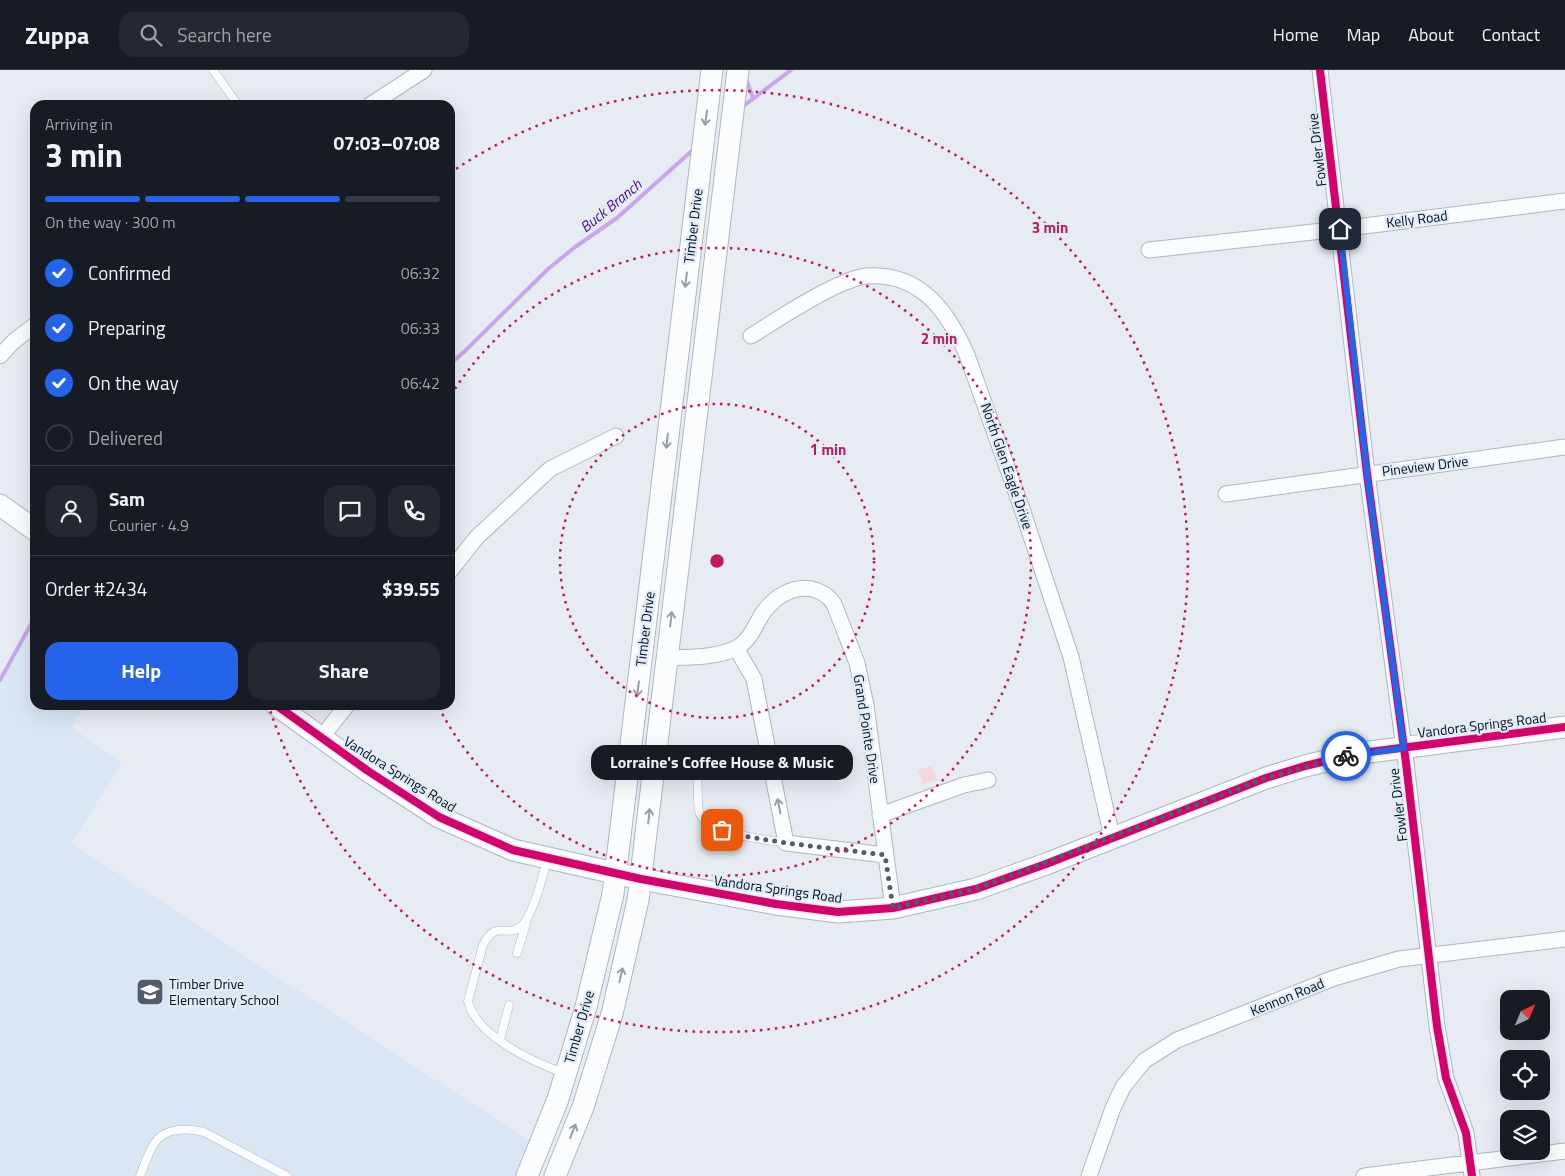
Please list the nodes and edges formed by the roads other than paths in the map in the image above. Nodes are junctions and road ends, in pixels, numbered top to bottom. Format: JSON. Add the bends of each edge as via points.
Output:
{"nodes":[{"id":1,"x":213,"y":70,"type":"edge"},
{"id":2,"x":424,"y":70,"type":"edge"},
{"id":3,"x":712,"y":70,"type":"edge"},
{"id":4,"x":738,"y":70,"type":"edge"},
{"id":5,"x":1320,"y":70,"type":"edge"},
{"id":6,"x":234,"y":100,"type":"edge"},
{"id":7,"x":378,"y":100,"type":"edge"},
{"id":8,"x":1565,"y":201,"type":"edge"},
{"id":9,"x":1340,"y":229,"type":"junction"},
{"id":10,"x":1149,"y":250,"type":"dead end"},
{"id":11,"x":30,"y":329,"type":"edge"},
{"id":12,"x":751,"y":336,"type":"dead end"},
{"id":13,"x":0,"y":356,"type":"edge"},
{"id":14,"x":616,"y":436,"type":"dead end"},
{"id":15,"x":1565,"y":448,"type":"edge"},
{"id":16,"x":1367,"y":474,"type":"junction"},
{"id":17,"x":1226,"y":494,"type":"dead end"},
{"id":18,"x":0,"y":504,"type":"edge"},
{"id":19,"x":30,"y":526,"type":"edge"},
{"id":20,"x":455,"y":565,"type":"edge"},
{"id":21,"x":736,"y":648,"type":"junction"},
{"id":22,"x":666,"y":658,"type":"junction"},
{"id":23,"x":283,"y":710,"type":"edge"},
{"id":24,"x":343,"y":710,"type":"edge"},
{"id":25,"x":1565,"y":727,"type":"edge"},
{"id":26,"x":321,"y":738,"type":"junction"},
{"id":27,"x":1404,"y":748,"type":"junction"},
{"id":28,"x":772,"y":770,"type":"junction"},
{"id":29,"x":988,"y":780,"type":"dead end"},
{"id":30,"x":880,"y":815,"type":"junction"},
{"id":31,"x":1112,"y":837,"type":"junction"},
{"id":32,"x":786,"y":843,"type":"junction"},
{"id":33,"x":885,"y":855,"type":"junction"},
{"id":34,"x":548,"y":858,"type":"junction"},
{"id":35,"x":616,"y":873,"type":"junction"},
{"id":36,"x":641,"y":879,"type":"junction"},
{"id":37,"x":893,"y":908,"type":"junction"},
{"id":38,"x":528,"y":917,"type":"junction"},
{"id":39,"x":1565,"y":940,"type":"edge"},
{"id":40,"x":517,"y":953,"type":"dead end"},
{"id":41,"x":1428,"y":955,"type":"junction"},
{"id":42,"x":509,"y":1005,"type":"dead end"},
{"id":43,"x":500,"y":1040,"type":"junction"},
{"id":44,"x":566,"y":1074,"type":"junction"},
{"id":45,"x":1565,"y":1151,"type":"edge"},
{"id":46,"x":1471,"y":1169,"type":"edge"},
{"id":47,"x":140,"y":1176,"type":"edge"},
{"id":48,"x":287,"y":1176,"type":"edge"},
{"id":49,"x":527,"y":1176,"type":"edge"},
{"id":50,"x":555,"y":1176,"type":"edge"},
{"id":51,"x":1089,"y":1176,"type":"edge"},
{"id":52,"x":1364,"y":1176,"type":"edge"}],
"edges":[{"from":1,"to":6,"type":"lane"},
{"from":2,"to":7,"type":"street"},
{"from":3,"to":35,"type":"main road","name":"Timber Drive","one_way":true},
{"from":22,"to":4,"type":"main road","name":"Timber Drive","one_way":true},
{"from":5,"to":9,"type":"street","name":"Fowler Drive"},
{"from":8,"to":9,"type":"street","name":"Kelly Road"},
{"from":9,"to":10,"type":"street","name":"Kelly Road"},
{"from":9,"to":16,"type":"street","name":"Fowler Drive"},
{"from":11,"to":13,"type":"street"},
{"from":12,"to":31,"type":"street","name":"North Glen Eagle Drive","via":[[820,293],[865,276],[901,280],[926,293],[940,306],[967,355],[1059,617],[1080,692]]},
{"from":14,"to":20,"type":"street","via":[[550,469],[476,538]]},
{"from":15,"to":16,"type":"street","name":"Pineview Drive"},
{"from":16,"to":17,"type":"street","name":"Pineview Drive"},
{"from":16,"to":27,"type":"street","name":"Fowler Drive"},
{"from":18,"to":19,"type":"main road"},
{"from":21,"to":22,"type":"street","via":[[700,658]]},
{"from":21,"to":28,"type":"street","via":[[754,679]]},
{"from":21,"to":30,"type":"street","name":"Grand Pointe Drive","via":[[749,637],[773,601],[788,592],[805,588],[830,598],[856,663],[866,705]]},
{"from":36,"to":22,"type":"main road","name":"Timber Drive","one_way":true},
{"from":23,"to":26,"type":"main road","name":"Vandora Springs Road"},
{"from":24,"to":26,"type":"street"},
{"from":25,"to":27,"type":"main road","name":"Vandora Springs Road"},
{"from":26,"to":34,"type":"main road","name":"Vandora Springs Road","via":[[439,817],[513,850]]},
{"from":27,"to":31,"type":"main road","name":"Vandora Springs Road","via":[[1354,754],[1297,769]]},
{"from":27,"to":41,"type":"street","name":"Fowler Drive"},
{"from":32,"to":28,"type":"street","one_way":true},
{"from":28,"to":32,"type":"lane","via":[[711,760],[702,763],[697,768],[699,813],[712,827],[732,834]]},
{"from":29,"to":30,"type":"street","via":[[964,785]]},
{"from":30,"to":33,"type":"street","name":"Grand Pointe Drive"},
{"from":31,"to":37,"type":"main road","name":"Vandora Springs Road","via":[[976,889]]},
{"from":32,"to":33,"type":"street"},
{"from":33,"to":37,"type":"street","name":"Grand Pointe Drive"},
{"from":34,"to":35,"type":"main road","name":"Vandora Springs Road"},
{"from":34,"to":38,"type":"lane"},
{"from":35,"to":36,"type":"main road","name":"Vandora Springs Road"},
{"from":35,"to":44,"type":"main road","name":"Timber Drive","via":[[586,1007]]},
{"from":36,"to":37,"type":"main road","name":"Vandora Springs Road","via":[[838,912]]},
{"from":50,"to":36,"type":"main road","name":"Timber Drive","one_way":true,"via":[[583,1107],[612,1014]]},
{"from":38,"to":40,"type":"lane"},
{"from":38,"to":43,"type":"lane","via":[[520,928],[495,931],[487,937],[470,992],[470,1009],[480,1023]]},
{"from":39,"to":41,"type":"street","name":"Kennon Road"},
{"from":41,"to":46,"type":"street","name":"Fowler Drive","via":[[1446,1078],[1466,1133]]},
{"from":41,"to":51,"type":"street","name":"Kennon Road","via":[[1399,959],[1334,978],[1177,1040],[1157,1052],[1144,1061],[1123,1088]]},
{"from":42,"to":43,"type":"lane"},
{"from":43,"to":44,"type":"lane","via":[[540,1064]]},
{"from":44,"to":49,"type":"main road","name":"Timber Drive"},
{"from":45,"to":46,"type":"street"},
{"from":46,"to":52,"type":"street"},
{"from":47,"to":48,"type":"lane","via":[[155,1142],[177,1130],[190,1129],[204,1132]]}]}
